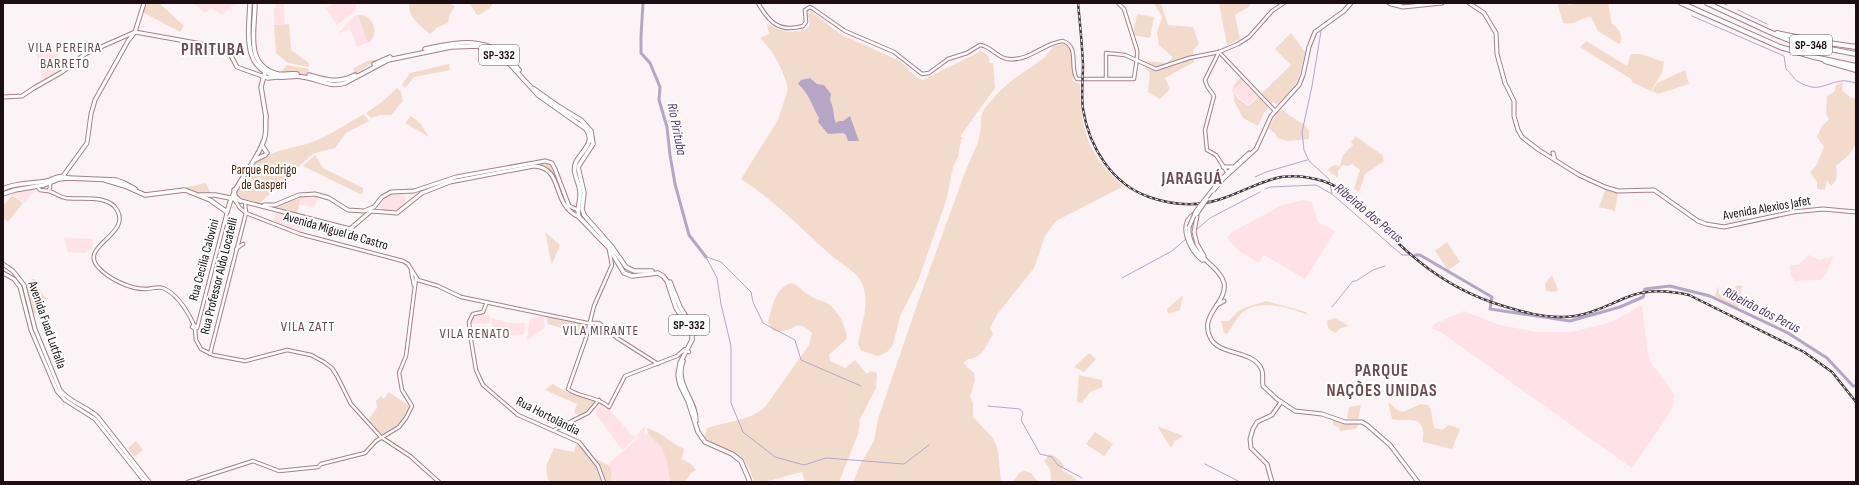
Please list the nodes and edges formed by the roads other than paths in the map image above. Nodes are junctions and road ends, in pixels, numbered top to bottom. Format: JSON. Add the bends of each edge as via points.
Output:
{"nodes":[{"id":1,"x":144,"y":3,"type":"edge"},
{"id":2,"x":758,"y":3,"type":"edge"},
{"id":3,"x":1118,"y":3,"type":"edge"},
{"id":4,"x":1284,"y":3,"type":"edge"},
{"id":5,"x":1351,"y":3,"type":"edge"},
{"id":6,"x":1402,"y":3,"type":"edge"},
{"id":7,"x":1442,"y":3,"type":"edge"},
{"id":8,"x":1469,"y":3,"type":"edge"},
{"id":9,"x":1681,"y":3,"type":"edge"},
{"id":10,"x":1707,"y":3,"type":"edge"},
{"id":11,"x":252,"y":4,"type":"edge"},
{"id":12,"x":1393,"y":4,"type":"edge"},
{"id":13,"x":1401,"y":7,"type":"junction"},
{"id":14,"x":255,"y":10,"type":"junction"},
{"id":15,"x":1767,"y":31,"type":"junction"},
{"id":16,"x":133,"y":33,"type":"junction"},
{"id":17,"x":124,"y":36,"type":"junction"},
{"id":18,"x":128,"y":41,"type":"junction"},
{"id":19,"x":1856,"y":47,"type":"edge"},
{"id":20,"x":1220,"y":52,"type":"junction"},
{"id":21,"x":1856,"y":54,"type":"edge"},
{"id":22,"x":1814,"y":57,"type":"junction"},
{"id":23,"x":1136,"y":61,"type":"junction"},
{"id":24,"x":1856,"y":66,"type":"edge"},
{"id":25,"x":1856,"y":70,"type":"edge"},
{"id":26,"x":266,"y":71,"type":"junction"},
{"id":27,"x":264,"y":77,"type":"junction"},
{"id":28,"x":281,"y":77,"type":"junction"},
{"id":29,"x":1106,"y":78,"type":"junction"},
{"id":30,"x":323,"y":81,"type":"junction"},
{"id":31,"x":3,"y":97,"type":"edge"},
{"id":32,"x":1275,"y":111,"type":"junction"},
{"id":33,"x":266,"y":116,"type":"junction"},
{"id":34,"x":1257,"y":146,"type":"junction"},
{"id":35,"x":263,"y":147,"type":"junction"},
{"id":36,"x":1553,"y":153,"type":"dead end"},
{"id":37,"x":255,"y":160,"type":"junction"},
{"id":38,"x":1556,"y":162,"type":"junction"},
{"id":39,"x":1223,"y":167,"type":"junction"},
{"id":40,"x":1233,"y":167,"type":"junction"},
{"id":41,"x":248,"y":168,"type":"junction"},
{"id":42,"x":1227,"y":172,"type":"junction"},
{"id":43,"x":61,"y":177,"type":"junction"},
{"id":44,"x":1222,"y":180,"type":"junction"},
{"id":45,"x":49,"y":182,"type":"junction"},
{"id":46,"x":37,"y":184,"type":"junction"},
{"id":47,"x":3,"y":189,"type":"edge"},
{"id":48,"x":234,"y":190,"type":"junction"},
{"id":49,"x":49,"y":191,"type":"junction"},
{"id":50,"x":3,"y":194,"type":"edge"},
{"id":51,"x":197,"y":195,"type":"junction"},
{"id":52,"x":215,"y":195,"type":"junction"},
{"id":53,"x":230,"y":199,"type":"junction"},
{"id":54,"x":240,"y":201,"type":"junction"},
{"id":55,"x":213,"y":202,"type":"junction"},
{"id":56,"x":245,"y":202,"type":"junction"},
{"id":57,"x":378,"y":202,"type":"junction"},
{"id":58,"x":250,"y":203,"type":"junction"},
{"id":59,"x":276,"y":204,"type":"junction"},
{"id":60,"x":261,"y":205,"type":"junction"},
{"id":61,"x":246,"y":206,"type":"junction"},
{"id":62,"x":275,"y":209,"type":"junction"},
{"id":63,"x":569,"y":209,"type":"junction"},
{"id":64,"x":578,"y":210,"type":"junction"},
{"id":65,"x":360,"y":211,"type":"junction"},
{"id":66,"x":227,"y":212,"type":"junction"},
{"id":67,"x":382,"y":212,"type":"junction"},
{"id":68,"x":1856,"y":212,"type":"edge"},
{"id":69,"x":246,"y":213,"type":"junction"},
{"id":70,"x":584,"y":215,"type":"junction"},
{"id":71,"x":363,"y":217,"type":"junction"},
{"id":72,"x":580,"y":219,"type":"junction"},
{"id":73,"x":243,"y":244,"type":"dead end"},
{"id":74,"x":609,"y":248,"type":"junction"},
{"id":75,"x":236,"y":249,"type":"junction"},
{"id":76,"x":1205,"y":260,"type":"junction"},
{"id":77,"x":3,"y":264,"type":"edge"},
{"id":78,"x":626,"y":267,"type":"junction"},
{"id":79,"x":411,"y":270,"type":"junction"},
{"id":80,"x":622,"y":271,"type":"junction"},
{"id":81,"x":632,"y":271,"type":"junction"},
{"id":82,"x":3,"y":273,"type":"edge"},
{"id":83,"x":630,"y":276,"type":"junction"},
{"id":84,"x":415,"y":279,"type":"junction"},
{"id":85,"x":414,"y":285,"type":"junction"},
{"id":86,"x":414,"y":290,"type":"junction"},
{"id":87,"x":1224,"y":301,"type":"dead end"},
{"id":88,"x":487,"y":302,"type":"junction"},
{"id":89,"x":1215,"y":306,"type":"junction"},
{"id":90,"x":588,"y":322,"type":"junction"},
{"id":91,"x":195,"y":325,"type":"junction"},
{"id":92,"x":687,"y":351,"type":"junction"},
{"id":93,"x":210,"y":354,"type":"junction"},
{"id":94,"x":658,"y":364,"type":"junction"},
{"id":95,"x":599,"y":400,"type":"junction"},
{"id":96,"x":1281,"y":402,"type":"junction"},
{"id":97,"x":554,"y":430,"type":"junction"},
{"id":98,"x":381,"y":437,"type":"junction"},
{"id":99,"x":145,"y":482,"type":"edge"},
{"id":100,"x":149,"y":482,"type":"edge"},
{"id":101,"x":188,"y":482,"type":"edge"},
{"id":102,"x":439,"y":482,"type":"edge"},
{"id":103,"x":604,"y":482,"type":"edge"},
{"id":104,"x":750,"y":482,"type":"edge"},
{"id":105,"x":1272,"y":482,"type":"edge"},
{"id":106,"x":1418,"y":482,"type":"edge"}],
"edges":[{"from":1,"to":16,"type":"main road"},
{"from":2,"to":29,"type":"street","via":[[770,21],[788,28],[803,26],[806,22],[804,12],[810,7],[845,31],[894,52],[922,74],[929,73],[948,59],[967,53],[980,45],[1010,59],[1030,56],[1044,47],[1063,41],[1069,44],[1073,51],[1076,78]]},
{"from":3,"to":23,"type":"street","via":[[1124,9],[1137,50]]},
{"from":4,"to":20,"type":"street","via":[[1272,11],[1246,39]]},
{"from":5,"to":32,"type":"main road","via":[[1315,32],[1301,80]]},
{"from":6,"to":12,"type":"main road"},
{"from":7,"to":13,"type":"main road"},
{"from":8,"to":38,"type":"main road","name":"Avenida Alexios Jafet","via":[[1484,13],[1496,33],[1497,54],[1505,83],[1514,101],[1514,116],[1518,130]]},
{"from":9,"to":22,"type":"highway","number":"SP-348","via":[[1774,45]]},
{"from":10,"to":15,"type":"highway","number":"SP-348"},
{"from":11,"to":14,"type":"main road"},
{"from":11,"to":14,"type":"main road","via":[[251,13]]},
{"from":11,"to":26,"type":"main road","via":[[250,52],[254,61]]},
{"from":12,"to":13,"type":"main road"},
{"from":12,"to":13,"type":"main road"},
{"from":14,"to":26,"type":"main road","via":[[253,51]]},
{"from":15,"to":19,"type":"highway","via":[[1815,42]]},
{"from":15,"to":21,"type":"highway","number":"SP-348","via":[[1794,42]]},
{"from":16,"to":17,"type":"main road"},
{"from":16,"to":18,"type":"main road"},
{"from":16,"to":27,"type":"main road","via":[[224,48],[228,50],[237,67]]},
{"from":17,"to":18,"type":"main road"},
{"from":17,"to":31,"type":"main road","via":[[85,54],[62,72],[22,96]]},
{"from":18,"to":43,"type":"main road","via":[[95,100],[87,143]]},
{"from":20,"to":23,"type":"street","via":[[1189,58],[1156,69]]},
{"from":20,"to":32,"type":"street"},
{"from":20,"to":39,"type":"street","via":[[1205,79],[1206,86],[1214,96],[1205,130],[1208,150],[1216,155]]},
{"from":22,"to":24,"type":"highway","number":"SP-348"},
{"from":22,"to":25,"type":"highway"},
{"from":23,"to":29,"type":"street","via":[[1134,79]]},
{"from":23,"to":29,"type":"street","via":[[1125,55],[1106,53]]},
{"from":26,"to":27,"type":"main road"},
{"from":26,"to":28,"type":"main road"},
{"from":26,"to":30,"type":"main road","via":[[302,74]]},
{"from":27,"to":28,"type":"main road"},
{"from":27,"to":33,"type":"main road","via":[[261,83]]},
{"from":28,"to":30,"type":"main road","via":[[305,77]]},
{"from":30,"to":64,"type":"main road","number":"SP-332","via":[[333,85],[343,84],[384,62],[424,52],[461,45],[489,49],[505,59],[538,95],[588,132],[590,140],[574,168],[580,192]]},
{"from":30,"to":70,"type":"main road","number":"SP-332","via":[[345,80],[384,59],[450,43],[467,42],[491,47],[508,57],[533,88],[581,120],[591,131],[593,144],[578,167],[584,193]]},
{"from":32,"to":34,"type":"main road","via":[[1268,120]]},
{"from":33,"to":35,"type":"main road","via":[[268,131]]},
{"from":33,"to":41,"type":"main road","via":[[264,141]]},
{"from":34,"to":40,"type":"main road"},
{"from":34,"to":44,"type":"main road"},
{"from":35,"to":37,"type":"main road"},
{"from":35,"to":37,"type":"main road","via":[[266,154]]},
{"from":36,"to":38,"type":"main road"},
{"from":37,"to":41,"type":"main road"},
{"from":38,"to":68,"type":"main road","name":"Avenida Alexios Jafet","via":[[1618,191],[1658,192],[1706,224],[1728,227],[1808,210]]},
{"from":39,"to":40,"type":"main road"},
{"from":39,"to":42,"type":"street"},
{"from":40,"to":42,"type":"main road"},
{"from":41,"to":48,"type":"main road"},
{"from":42,"to":44,"type":"main road"},
{"from":43,"to":45,"type":"main road"},
{"from":43,"to":51,"type":"main road","via":[[105,180],[129,186],[145,195],[180,189]]},
{"from":44,"to":76,"type":"main road","bridge":true,"via":[[1196,211],[1190,228],[1195,249]]},
{"from":45,"to":46,"type":"main road"},
{"from":45,"to":49,"type":"street"},
{"from":46,"to":47,"type":"main road"},
{"from":46,"to":49,"type":"street","via":[[40,190]]},
{"from":46,"to":50,"type":"main road"},
{"from":48,"to":53,"type":"main road"},
{"from":48,"to":54,"type":"main road"},
{"from":49,"to":91,"type":"street","via":[[64,197],[112,204],[119,214],[120,223],[96,251],[94,262],[97,267],[114,280],[131,287],[165,289],[185,308]]},
{"from":51,"to":52,"type":"main road"},
{"from":51,"to":55,"type":"main road"},
{"from":52,"to":53,"type":"main road"},
{"from":52,"to":55,"type":"main road","via":[[212,198]]},
{"from":53,"to":54,"type":"main road"},
{"from":53,"to":66,"type":"main road","name":"Rua Cecília Calovini"},
{"from":53,"to":69,"type":"street","name":"Avenida Miguel de Castro"},
{"from":54,"to":56,"type":"main road"},
{"from":55,"to":66,"type":"main road"},
{"from":56,"to":58,"type":"main road"},
{"from":56,"to":61,"type":"street","name":"Rua Professor Aldo Locatelli"},
{"from":57,"to":63,"type":"main road","via":[[391,192],[414,191],[456,177],[545,161],[554,166]]},
{"from":57,"to":65,"type":"main road","via":[[372,208]]},
{"from":57,"to":67,"type":"main road","via":[[378,208]]},
{"from":58,"to":60,"type":"main road"},
{"from":58,"to":61,"type":"main road"},
{"from":59,"to":60,"type":"main road"},
{"from":59,"to":62,"type":"main road"},
{"from":59,"to":65,"type":"main road","via":[[299,195],[315,194],[329,198],[348,210]]},
{"from":60,"to":62,"type":"main road"},
{"from":61,"to":69,"type":"street","name":"Rua Professor Aldo Locatelli"},
{"from":62,"to":71,"type":"main road","via":[[348,229],[354,227]]},
{"from":63,"to":64,"type":"main road"},
{"from":63,"to":67,"type":"main road","via":[[561,201],[555,179],[550,172],[532,166],[450,182],[419,195],[397,213]]},
{"from":63,"to":72,"type":"main road"},
{"from":64,"to":70,"type":"main road"},
{"from":64,"to":72,"type":"main road","number":"SP-332"},
{"from":65,"to":71,"type":"main road"},
{"from":66,"to":91,"type":"street","name":"Rua Cecília Calovini"},
{"from":67,"to":71,"type":"main road","via":[[371,211]]},
{"from":69,"to":75,"type":"street","name":"Rua Professor Aldo Locatelli"},
{"from":69,"to":79,"type":"street","name":"Avenida Miguel de Castro","via":[[300,234],[398,259],[406,262]]},
{"from":70,"to":72,"type":"main road"},
{"from":70,"to":78,"type":"main road"},
{"from":72,"to":74,"type":"main road"},
{"from":73,"to":75,"type":"street"},
{"from":74,"to":80,"type":"main road"},
{"from":74,"to":90,"type":"street","via":[[612,265]]},
{"from":75,"to":93,"type":"street","name":"Rua Professor Aldo Locatelli"},
{"from":76,"to":76,"type":"main road","via":[[1195,240],[1194,227],[1197,216],[1194,214],[1186,227],[1188,241],[1196,254]]},
{"from":76,"to":89,"type":"main road","via":[[1223,282],[1222,294]]},
{"from":77,"to":100,"type":"main road","name":"Avenida Fuad Lutfalla","via":[[13,271],[24,285],[35,328],[60,390],[67,398],[98,417]]},
{"from":78,"to":80,"type":"main road"},
{"from":78,"to":81,"type":"main road"},
{"from":79,"to":84,"type":"street","name":"Avenida Miguel de Castro"},
{"from":79,"to":85,"type":"street"},
{"from":80,"to":83,"type":"main road"},
{"from":81,"to":83,"type":"main road"},
{"from":81,"to":92,"type":"main road","number":"SP-332","via":[[658,271],[668,278],[680,307],[695,332]]},
{"from":82,"to":99,"type":"main road","name":"Avenida Fuad Lutfalla","via":[[14,279],[20,287],[31,330],[57,391],[65,400],[95,420]]},
{"from":83,"to":92,"type":"main road","number":"SP-332","via":[[654,273],[665,278],[675,305],[692,332],[692,340]]},
{"from":84,"to":85,"type":"street"},
{"from":84,"to":86,"type":"street"},
{"from":84,"to":88,"type":"street","via":[[458,296]]},
{"from":85,"to":86,"type":"street"},
{"from":86,"to":98,"type":"street","via":[[406,356],[399,374],[402,390],[412,406],[399,427]]},
{"from":87,"to":89,"type":"main road"},
{"from":88,"to":90,"type":"street"},
{"from":88,"to":97,"type":"street","name":"Rua Hortolãndia","via":[[483,312],[473,314],[469,326],[476,370],[483,385],[511,411]]},
{"from":89,"to":96,"type":"main road","via":[[1208,323],[1211,340],[1222,348],[1257,363],[1261,368],[1264,386]]},
{"from":90,"to":94,"type":"street","via":[[599,323],[617,338]]},
{"from":90,"to":95,"type":"street","via":[[568,389]]},
{"from":91,"to":93,"type":"street","name":"Rua Cecília Calovini","via":[[196,340],[201,349]]},
{"from":92,"to":94,"type":"street"},
{"from":92,"to":104,"type":"main road","number":"SP-332","via":[[680,363],[678,375],[680,385],[696,416],[696,426],[705,442],[738,458],[745,467]]},
{"from":93,"to":98,"type":"street","via":[[245,361],[287,350],[311,356],[332,368],[342,382],[351,404]]},
{"from":94,"to":95,"type":"street","via":[[626,376],[609,407]]},
{"from":95,"to":97,"type":"street","via":[[588,413]]},
{"from":96,"to":105,"type":"main road","via":[[1272,415],[1257,422],[1250,437],[1251,448],[1267,464]]},
{"from":96,"to":106,"type":"main road","via":[[1290,409],[1300,412],[1322,414],[1345,422],[1364,423],[1390,445]]},
{"from":97,"to":103,"type":"street","name":"Rua Hortolãndia","via":[[583,446],[598,466]]},
{"from":98,"to":101,"type":"street","via":[[371,444],[365,453],[321,464],[318,467],[279,471],[253,461]]},
{"from":98,"to":102,"type":"street","via":[[410,456]]}]}
